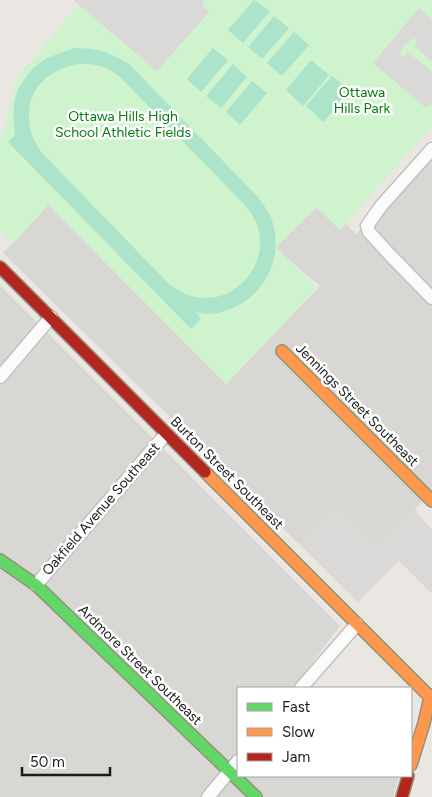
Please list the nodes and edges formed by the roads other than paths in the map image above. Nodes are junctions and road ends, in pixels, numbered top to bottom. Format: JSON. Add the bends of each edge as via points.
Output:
{"nodes":[{"id":1,"x":432,"y":149,"type":"edge"},
{"id":2,"x":0,"y":267,"type":"edge"},
{"id":3,"x":432,"y":298,"type":"edge"},
{"id":4,"x":51,"y":317,"type":"junction"},
{"id":5,"x":282,"y":351,"type":"dead end"},
{"id":6,"x":0,"y":377,"type":"edge"},
{"id":7,"x":166,"y":434,"type":"junction"},
{"id":8,"x":432,"y":501,"type":"edge"},
{"id":9,"x":0,"y":560,"type":"edge"},
{"id":10,"x":36,"y":585,"type":"junction"},
{"id":11,"x":357,"y":624,"type":"junction"},
{"id":12,"x":302,"y":687,"type":"edge"},
{"id":13,"x":431,"y":697,"type":"edge"},
{"id":14,"x":237,"y":762,"type":"edge"},
{"id":15,"x":412,"y":762,"type":"edge"},
{"id":16,"x":229,"y":772,"type":"junction"},
{"id":17,"x":408,"y":777,"type":"edge"},
{"id":18,"x":208,"y":797,"type":"edge"},
{"id":19,"x":256,"y":797,"type":"edge"},
{"id":20,"x":402,"y":797,"type":"edge"}],
"edges":[{"from":1,"to":3,"type":"street","via":[[367,226],[390,256]]},
{"from":2,"to":4,"type":"main road","name":"Burton Street Southeast"},
{"from":4,"to":6,"type":"street"},
{"from":4,"to":7,"type":"main road","name":"Burton Street Southeast"},
{"from":5,"to":8,"type":"main road","name":"Jennings Street Southeast"},
{"from":7,"to":10,"type":"street","name":"Oakfield Avenue Southeast"},
{"from":7,"to":11,"type":"main road","name":"Burton Street Southeast"},
{"from":9,"to":10,"type":"main road","name":"Ardmore Street Southeast"},
{"from":10,"to":16,"type":"main road","name":"Ardmore Street Southeast"},
{"from":11,"to":12,"type":"street"},
{"from":11,"to":13,"type":"main road","name":"Burton Street Southeast"},
{"from":13,"to":15,"type":"main road"},
{"from":14,"to":16,"type":"street"},
{"from":16,"to":18,"type":"street"},
{"from":16,"to":19,"type":"main road","name":"Ardmore Street Southeast"},
{"from":17,"to":20,"type":"main road"}]}
